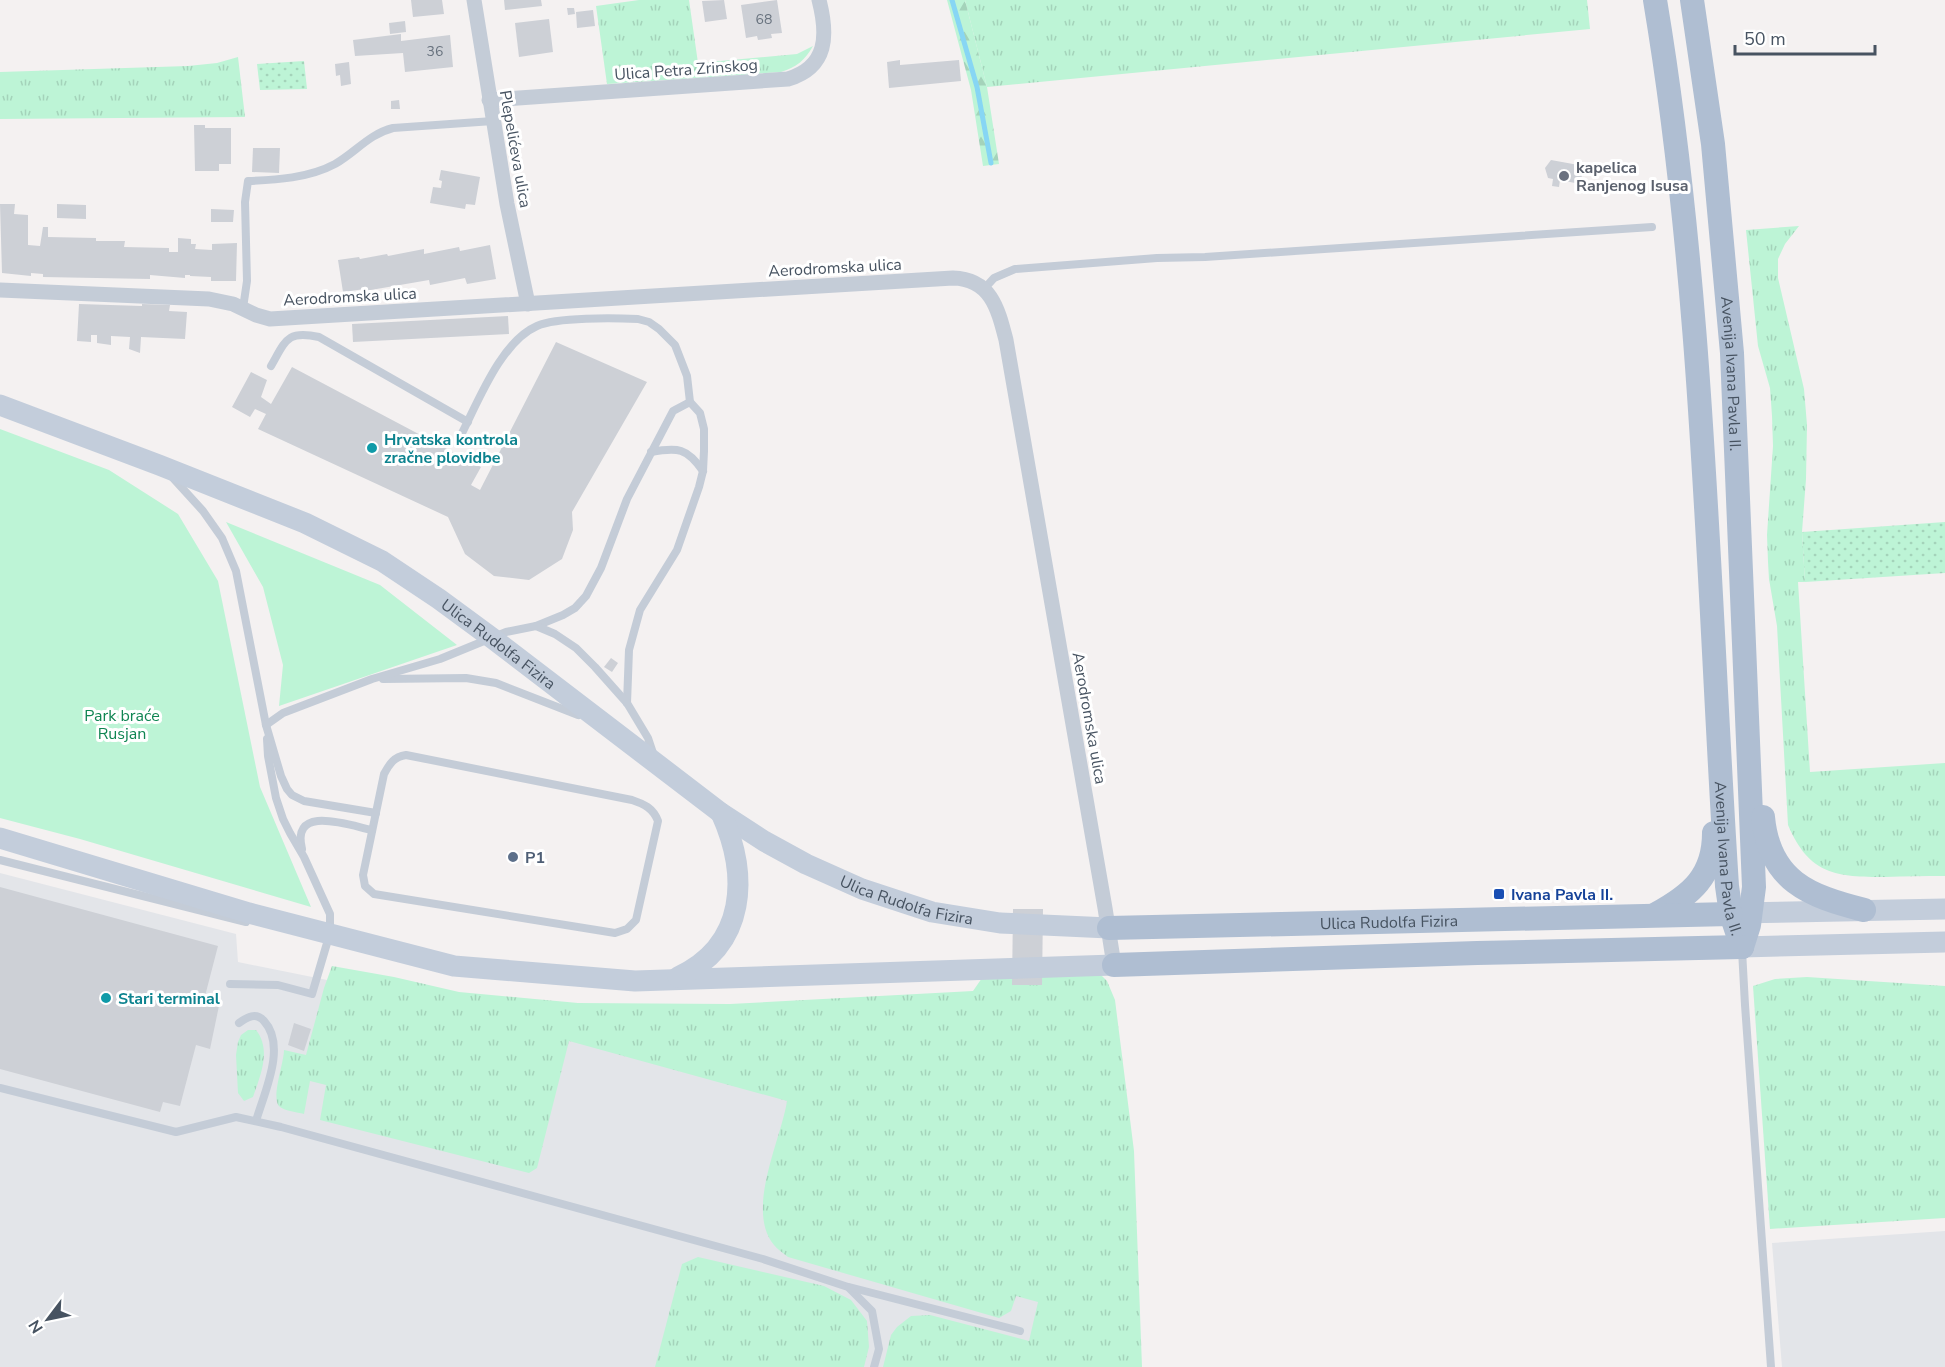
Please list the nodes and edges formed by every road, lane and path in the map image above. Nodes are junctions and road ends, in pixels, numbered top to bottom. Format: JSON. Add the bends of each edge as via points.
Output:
{"nodes":[{"id":1,"x":474,"y":0,"type":"edge"},
{"id":2,"x":819,"y":0,"type":"edge"},
{"id":3,"x":1655,"y":0,"type":"edge"},
{"id":4,"x":1692,"y":0,"type":"edge"},
{"id":5,"x":489,"y":100,"type":"junction"},
{"id":6,"x":493,"y":121,"type":"junction"},
{"id":7,"x":1652,"y":227,"type":"dead end"},
{"id":8,"x":984,"y":289,"type":"junction"},
{"id":9,"x":0,"y":290,"type":"edge"},
{"id":10,"x":528,"y":304,"type":"junction"},
{"id":11,"x":243,"y":308,"type":"junction"},
{"id":12,"x":271,"y":366,"type":"dead end"},
{"id":13,"x":690,"y":402,"type":"junction"},
{"id":14,"x":0,"y":405,"type":"edge"},
{"id":15,"x":468,"y":422,"type":"junction"},
{"id":16,"x":459,"y":439,"type":"dead end"},
{"id":17,"x":651,"y":452,"type":"junction"},
{"id":18,"x":159,"y":465,"type":"junction"},
{"id":19,"x":703,"y":471,"type":"junction"},
{"id":20,"x":536,"y":626,"type":"junction"},
{"id":21,"x":492,"y":638,"type":"junction"},
{"id":22,"x":372,"y":679,"type":"junction"},
{"id":23,"x":627,"y":703,"type":"junction"},
{"id":24,"x":266,"y":725,"type":"junction"},
{"id":25,"x":604,"y":726,"type":"junction"},
{"id":26,"x":1747,"y":751,"type":"junction"},
{"id":27,"x":656,"y":764,"type":"junction"},
{"id":28,"x":1720,"y":771,"type":"junction"},
{"id":29,"x":376,"y":813,"type":"junction"},
{"id":30,"x":721,"y":813,"type":"junction"},
{"id":31,"x":372,"y":830,"type":"junction"},
{"id":32,"x":0,"y":838,"type":"edge"},
{"id":33,"x":304,"y":857,"type":"junction"},
{"id":34,"x":0,"y":860,"type":"edge"},
{"id":35,"x":1945,"y":909,"type":"edge"},
{"id":36,"x":1864,"y":910,"type":"junction"},
{"id":37,"x":1741,"y":913,"type":"junction"},
{"id":38,"x":1652,"y":916,"type":"junction"},
{"id":39,"x":275,"y":920,"type":"junction"},
{"id":40,"x":1109,"y":928,"type":"junction"},
{"id":41,"x":330,"y":933,"type":"junction"},
{"id":42,"x":1945,"y":942,"type":"edge"},
{"id":43,"x":1742,"y":947,"type":"junction"},
{"id":44,"x":1114,"y":965,"type":"junction"},
{"id":45,"x":675,"y":979,"type":"junction"},
{"id":46,"x":230,"y":984,"type":"dead end"},
{"id":47,"x":239,"y":1023,"type":"dead end"},
{"id":48,"x":0,"y":1088,"type":"edge"},
{"id":49,"x":256,"y":1121,"type":"junction"},
{"id":50,"x":848,"y":1287,"type":"junction"},
{"id":51,"x":1020,"y":1331,"type":"dead end"},
{"id":52,"x":874,"y":1367,"type":"edge"},
{"id":53,"x":1771,"y":1367,"type":"edge"}],
"edges":[{"from":1,"to":5,"type":"street","name":"Plepelićeva ulica"},
{"from":2,"to":5,"type":"street","name":"Ulica Petra Zrinskog","via":[[825,38],[822,50],[813,66],[788,80]]},
{"from":3,"to":28,"type":"main road","name":"Avenija Ivana Pavla II.","via":[[1672,118],[1697,364]]},
{"from":4,"to":26,"type":"main road","name":"Avenija Ivana Pavla II.","via":[[1713,144],[1732,353]]},
{"from":5,"to":6,"type":"street","name":"Plepelićeva ulica"},
{"from":6,"to":10,"type":"street","name":"Plepelićeva ulica"},
{"from":6,"to":11,"type":"lane","via":[[387,129],[326,168],[286,178],[248,181]]},
{"from":7,"to":8,"type":"lane","via":[[1015,269],[994,278]]},
{"from":8,"to":10,"type":"street","name":"Aerodromska ulica","via":[[953,278]]},
{"from":8,"to":40,"type":"street","name":"Aerodromska ulica","via":[[997,310],[1006,340]]},
{"from":9,"to":11,"type":"street","name":"Aerodromska ulica","via":[[209,299]]},
{"from":10,"to":11,"type":"street","name":"Aerodromska ulica","via":[[282,319],[263,318]]},
{"from":12,"to":15,"type":"lane","via":[[285,341],[294,335],[319,338]]},
{"from":13,"to":15,"type":"lane","via":[[687,376],[675,345],[649,322],[623,318],[552,322],[529,330],[507,351]]},
{"from":13,"to":17,"type":"lane","via":[[673,411]]},
{"from":13,"to":19,"type":"lane","via":[[700,413],[704,429]]},
{"from":14,"to":18,"type":"street","name":"Ulica Rudolfa Fizira"},
{"from":15,"to":16,"type":"lane"},
{"from":17,"to":19,"type":"lane","via":[[681,450],[694,457]]},
{"from":17,"to":20,"type":"lane","via":[[586,596],[575,608]]},
{"from":18,"to":21,"type":"street","name":"Ulica Rudolfa Fizira","via":[[305,523],[382,561]]},
{"from":18,"to":24,"type":"lane","via":[[203,510],[222,538],[236,571]]},
{"from":19,"to":23,"type":"lane","via":[[677,550],[640,610],[629,650]]},
{"from":20,"to":21,"type":"lane"},
{"from":20,"to":23,"type":"lane","via":[[576,648]]},
{"from":21,"to":22,"type":"lane","via":[[440,659]]},
{"from":21,"to":25,"type":"street","name":"Ulica Rudolfa Fizira"},
{"from":22,"to":24,"type":"lane","via":[[283,713]]},
{"from":22,"to":25,"type":"lane","via":[[466,678],[496,683]]},
{"from":23,"to":27,"type":"lane","via":[[648,738]]},
{"from":24,"to":29,"type":"lane","via":[[281,776],[292,795],[304,801]]},
{"from":24,"to":33,"type":"lane","via":[[276,798]]},
{"from":25,"to":27,"type":"street","name":"Ulica Rudolfa Fizira"},
{"from":26,"to":36,"type":"main road","via":[[1758,787],[1767,842],[1782,870],[1808,892]]},
{"from":26,"to":37,"type":"main road","name":"Avenija Ivana Pavla II.","via":[[1754,867]]},
{"from":27,"to":30,"type":"street","name":"Ulica Rudolfa Fizira"},
{"from":28,"to":37,"type":"main road","name":"Avenija Ivana Pavla II.","via":[[1727,886]]},
{"from":28,"to":38,"type":"main road","via":[[1714,796],[1713,851],[1706,872],[1689,894]]},
{"from":29,"to":31,"type":"lane"},
{"from":29,"to":31,"type":"lane","via":[[390,762],[406,754],[632,800],[648,806],[658,821],[636,920],[615,933],[374,894],[365,886],[363,875]]},
{"from":30,"to":40,"type":"street","name":"Ulica Rudolfa Fizira","via":[[806,864],[862,889],[932,912],[993,922]]},
{"from":30,"to":45,"type":"street","via":[[738,874],[732,920],[708,959]]},
{"from":31,"to":33,"type":"lane","via":[[332,821],[307,823],[300,833]]},
{"from":32,"to":39,"type":"street","name":"Ulica Rudolfa Fizira"},
{"from":33,"to":41,"type":"lane","via":[[330,914]]},
{"from":34,"to":39,"type":"lane","via":[[246,923]]},
{"from":35,"to":36,"type":"street","name":"Ulica Rudolfa Fizira"},
{"from":36,"to":37,"type":"street","name":"Ulica Rudolfa Fizira"},
{"from":37,"to":38,"type":"main road","name":"Ulica Rudolfa Fizira"},
{"from":37,"to":43,"type":"main road","name":"Avenija Ivana Pavla II."},
{"from":38,"to":40,"type":"main road","name":"Ulica Rudolfa Fizira"},
{"from":39,"to":41,"type":"street","name":"Ulica Rudolfa Fizira"},
{"from":40,"to":44,"type":"street","name":"Aerodromska ulica"},
{"from":41,"to":45,"type":"street","name":"Ulica Rudolfa Fizira","via":[[454,966],[635,981]]},
{"from":41,"to":46,"type":"lane","via":[[312,994],[278,985]]},
{"from":42,"to":43,"type":"street","name":"Ulica Rudolfa Fizira"},
{"from":43,"to":44,"type":"main road","name":"Ulica Rudolfa Fizira"},
{"from":43,"to":53,"type":"lane"},
{"from":44,"to":45,"type":"street","name":"Ulica Rudolfa Fizira"},
{"from":47,"to":49,"type":"lane","via":[[254,1016],[262,1018],[274,1044],[274,1059]]},
{"from":48,"to":49,"type":"lane","via":[[176,1132],[236,1117]]},
{"from":49,"to":50,"type":"lane","via":[[763,1259]]},
{"from":50,"to":51,"type":"lane"},
{"from":50,"to":52,"type":"lane","via":[[872,1311],[879,1349]]}]}
